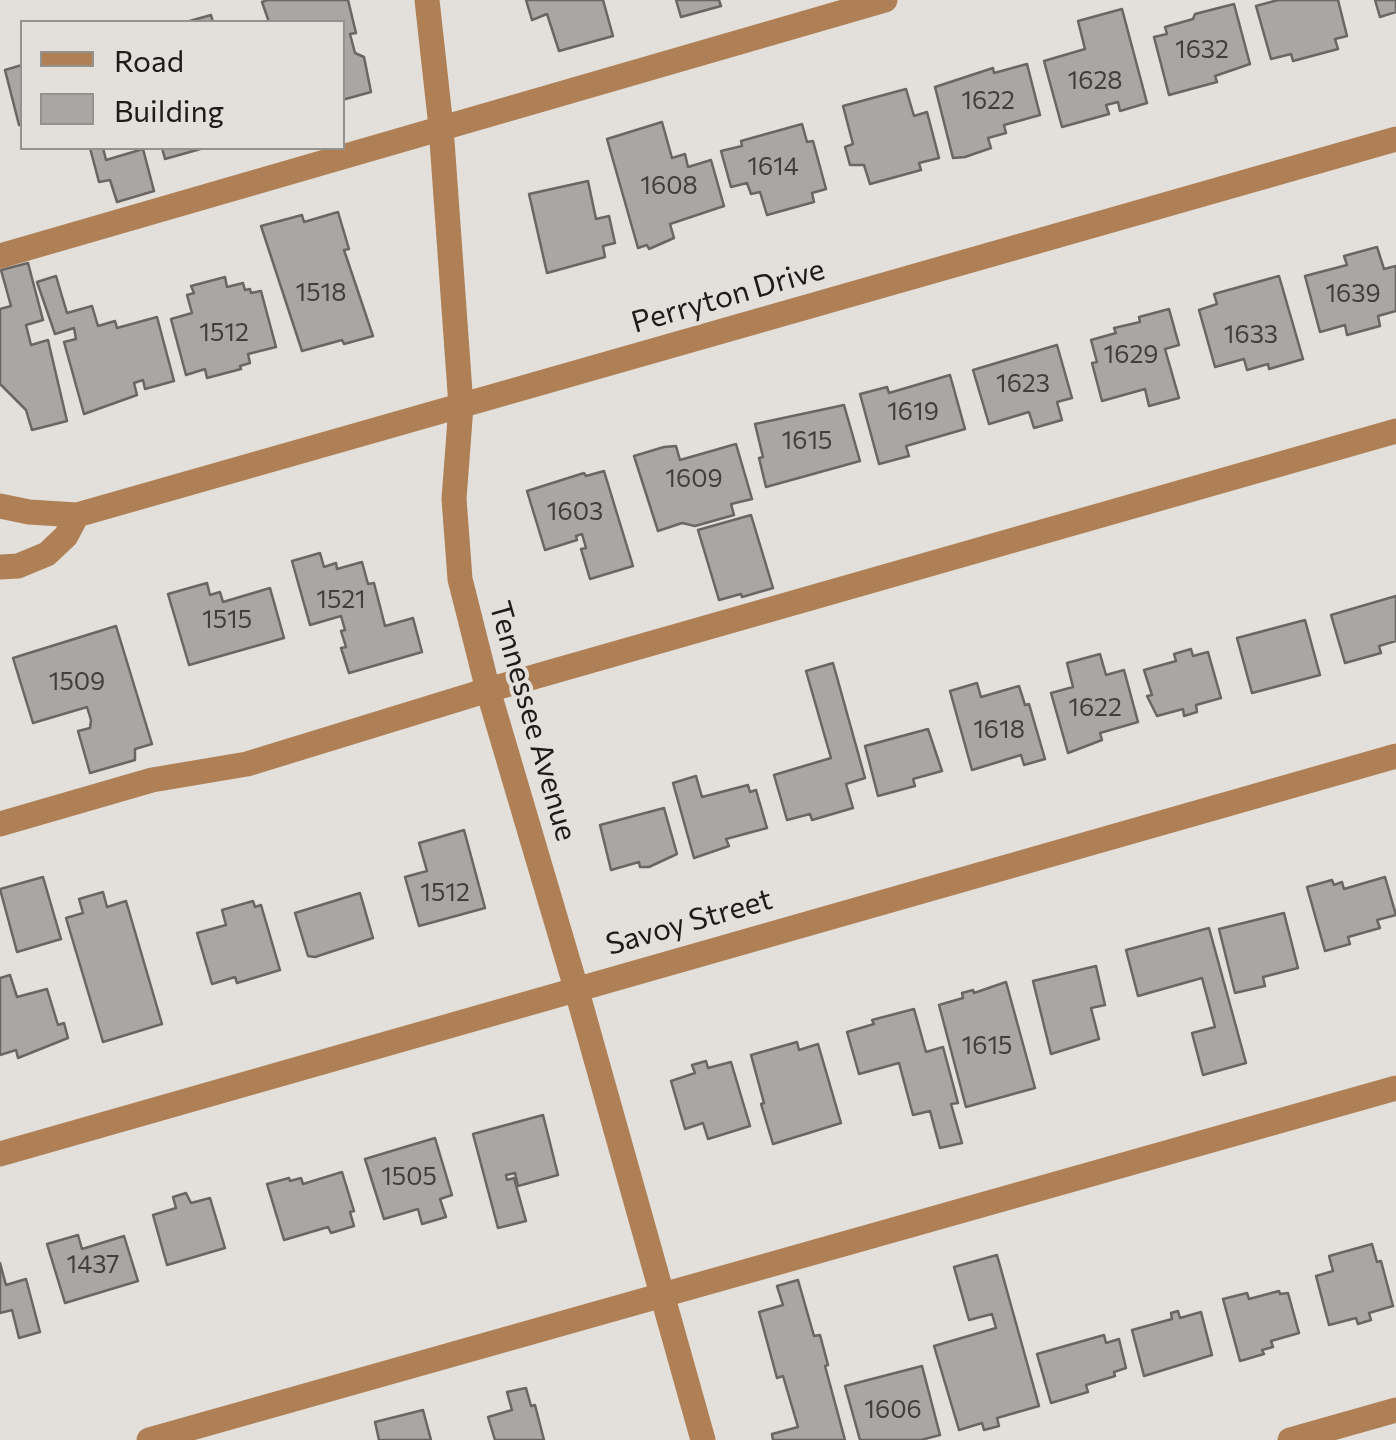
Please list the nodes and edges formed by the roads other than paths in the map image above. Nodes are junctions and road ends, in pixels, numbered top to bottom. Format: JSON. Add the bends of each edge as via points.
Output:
{"nodes":[{"id":1,"x":427,"y":0,"type":"edge"},
{"id":2,"x":885,"y":0,"type":"edge"},
{"id":3,"x":441,"y":127,"type":"junction"},
{"id":4,"x":1396,"y":139,"type":"edge"},
{"id":5,"x":0,"y":256,"type":"edge"},
{"id":6,"x":460,"y":406,"type":"junction"},
{"id":7,"x":1396,"y":431,"type":"edge"},
{"id":8,"x":0,"y":506,"type":"edge"},
{"id":9,"x":77,"y":515,"type":"junction"},
{"id":10,"x":0,"y":567,"type":"edge"},
{"id":11,"x":488,"y":690,"type":"junction"},
{"id":12,"x":1396,"y":756,"type":"edge"},
{"id":13,"x":0,"y":824,"type":"edge"},
{"id":14,"x":576,"y":988,"type":"junction"},
{"id":15,"x":1396,"y":1088,"type":"edge"},
{"id":16,"x":0,"y":1154,"type":"edge"},
{"id":17,"x":664,"y":1295,"type":"junction"},
{"id":18,"x":1396,"y":1410,"type":"edge"},
{"id":19,"x":149,"y":1440,"type":"edge"},
{"id":20,"x":703,"y":1440,"type":"edge"},
{"id":21,"x":1290,"y":1440,"type":"edge"}],
"edges":[{"from":1,"to":3,"type":"street","name":"Tennessee Avenue"},
{"from":2,"to":3,"type":"street"},
{"from":3,"to":5,"type":"street"},
{"from":3,"to":6,"type":"street","name":"Tennessee Avenue"},
{"from":4,"to":6,"type":"street","name":"Perryton Drive"},
{"from":6,"to":9,"type":"street","name":"Perryton Drive"},
{"from":6,"to":11,"type":"street","name":"Tennessee Avenue","via":[[454,499],[460,580]]},
{"from":7,"to":11,"type":"street"},
{"from":8,"to":9,"type":"street","name":"Perryton Drive"},
{"from":9,"to":10,"type":"street","via":[[47,554]]},
{"from":11,"to":13,"type":"street","via":[[247,764],[152,780]]},
{"from":11,"to":14,"type":"street","name":"Tennessee Avenue"},
{"from":12,"to":14,"type":"street","name":"Savoy Street"},
{"from":14,"to":16,"type":"street","name":"Savoy Street"},
{"from":14,"to":17,"type":"street","name":"Tennessee Avenue"},
{"from":15,"to":17,"type":"street"},
{"from":17,"to":19,"type":"street"},
{"from":17,"to":20,"type":"street","name":"Tennessee Avenue"},
{"from":18,"to":21,"type":"street"}]}
